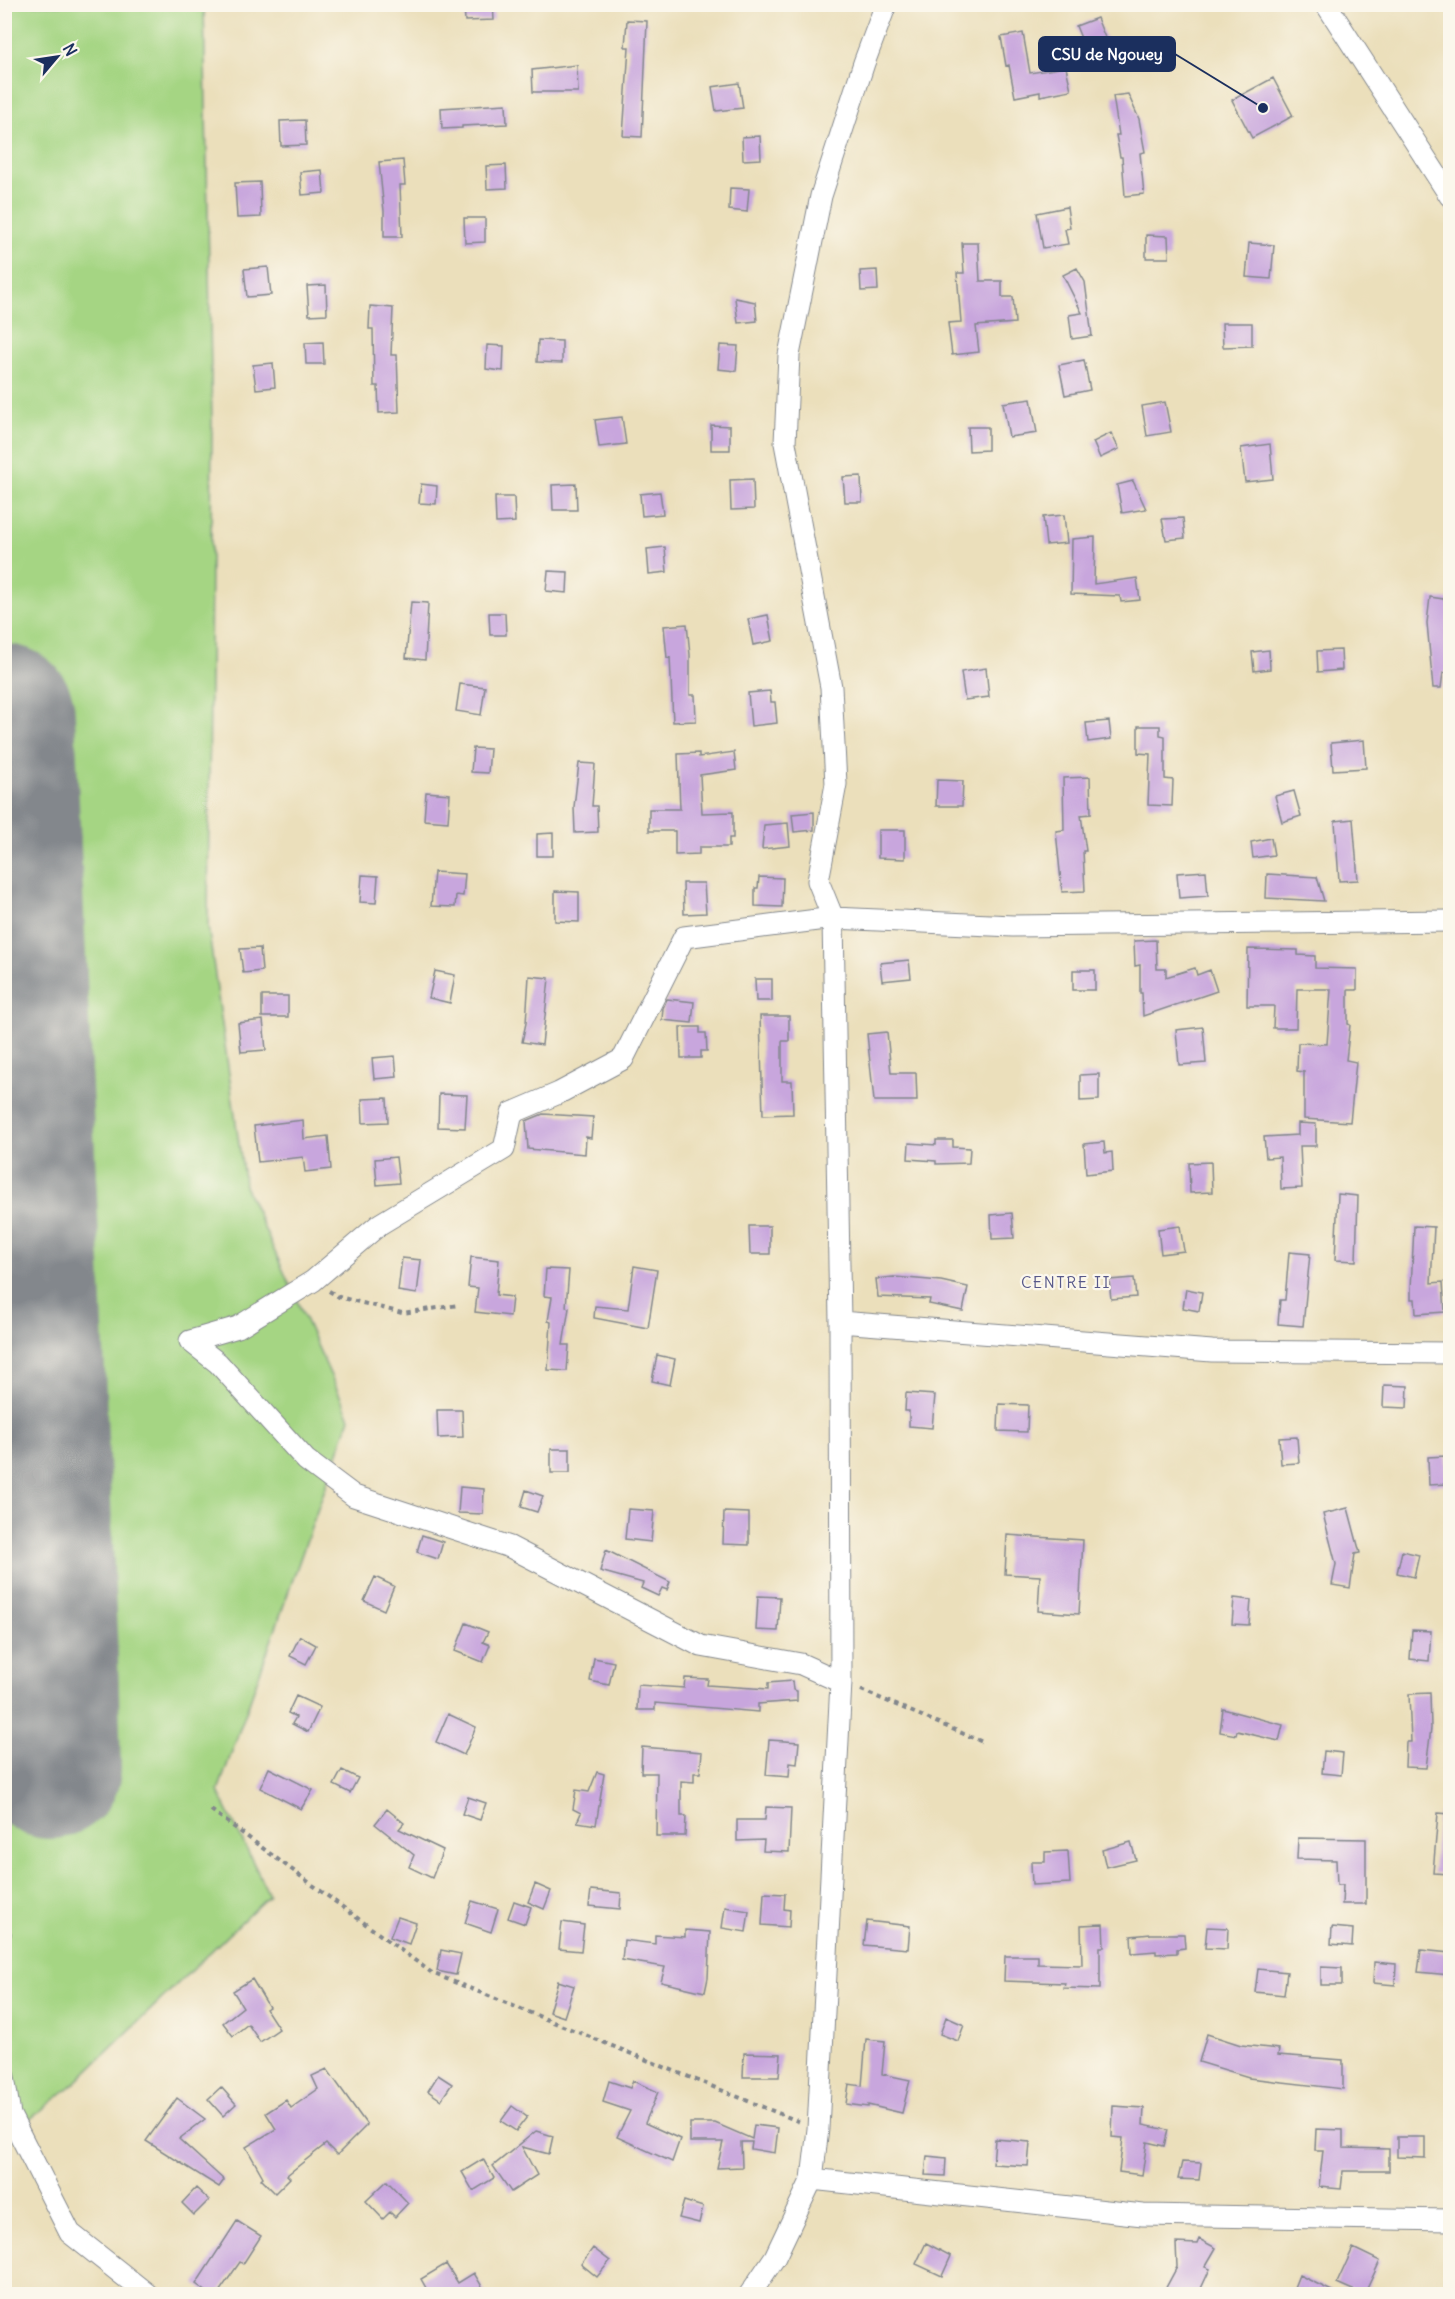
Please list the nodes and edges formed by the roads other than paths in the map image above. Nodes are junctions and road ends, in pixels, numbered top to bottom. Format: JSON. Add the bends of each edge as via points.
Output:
{"nodes":[{"id":1,"x":886,"y":4,"type":"edge"},
{"id":2,"x":1326,"y":4,"type":"edge"},
{"id":3,"x":1450,"y":196,"type":"edge"},
{"id":4,"x":833,"y":918,"type":"junction"},
{"id":5,"x":1450,"y":921,"type":"edge"},
{"id":6,"x":840,"y":1322,"type":"junction"},
{"id":7,"x":1450,"y":1353,"type":"edge"},
{"id":8,"x":841,"y":1682,"type":"junction"},
{"id":9,"x":4,"y":2077,"type":"edge"},
{"id":10,"x":812,"y":2179,"type":"junction"},
{"id":11,"x":1450,"y":2220,"type":"edge"},
{"id":12,"x":147,"y":2295,"type":"edge"},
{"id":13,"x":750,"y":2295,"type":"edge"}],
"edges":[{"from":1,"to":4,"type":"street","via":[[820,196],[789,355],[785,443],[831,687],[836,784],[818,880]]},
{"from":2,"to":3,"type":"street"},
{"from":4,"to":5,"type":"street","via":[[1013,926]]},
{"from":4,"to":6,"type":"street"},
{"from":4,"to":8,"type":"street","via":[[684,937],[622,1059],[513,1113],[504,1149],[380,1224],[314,1281],[238,1327],[190,1341],[218,1363],[306,1460],[354,1496],[510,1547],[701,1646],[801,1664]]},
{"from":6,"to":7,"type":"street","via":[[1212,1350]]},
{"from":6,"to":8,"type":"street"},
{"from":8,"to":10,"type":"street","via":[[818,2129]]},
{"from":9,"to":12,"type":"street","via":[[10,2115],[70,2233]]},
{"from":10,"to":11,"type":"street","via":[[1143,2215]]},
{"from":10,"to":13,"type":"street","via":[[775,2257]]}]}
